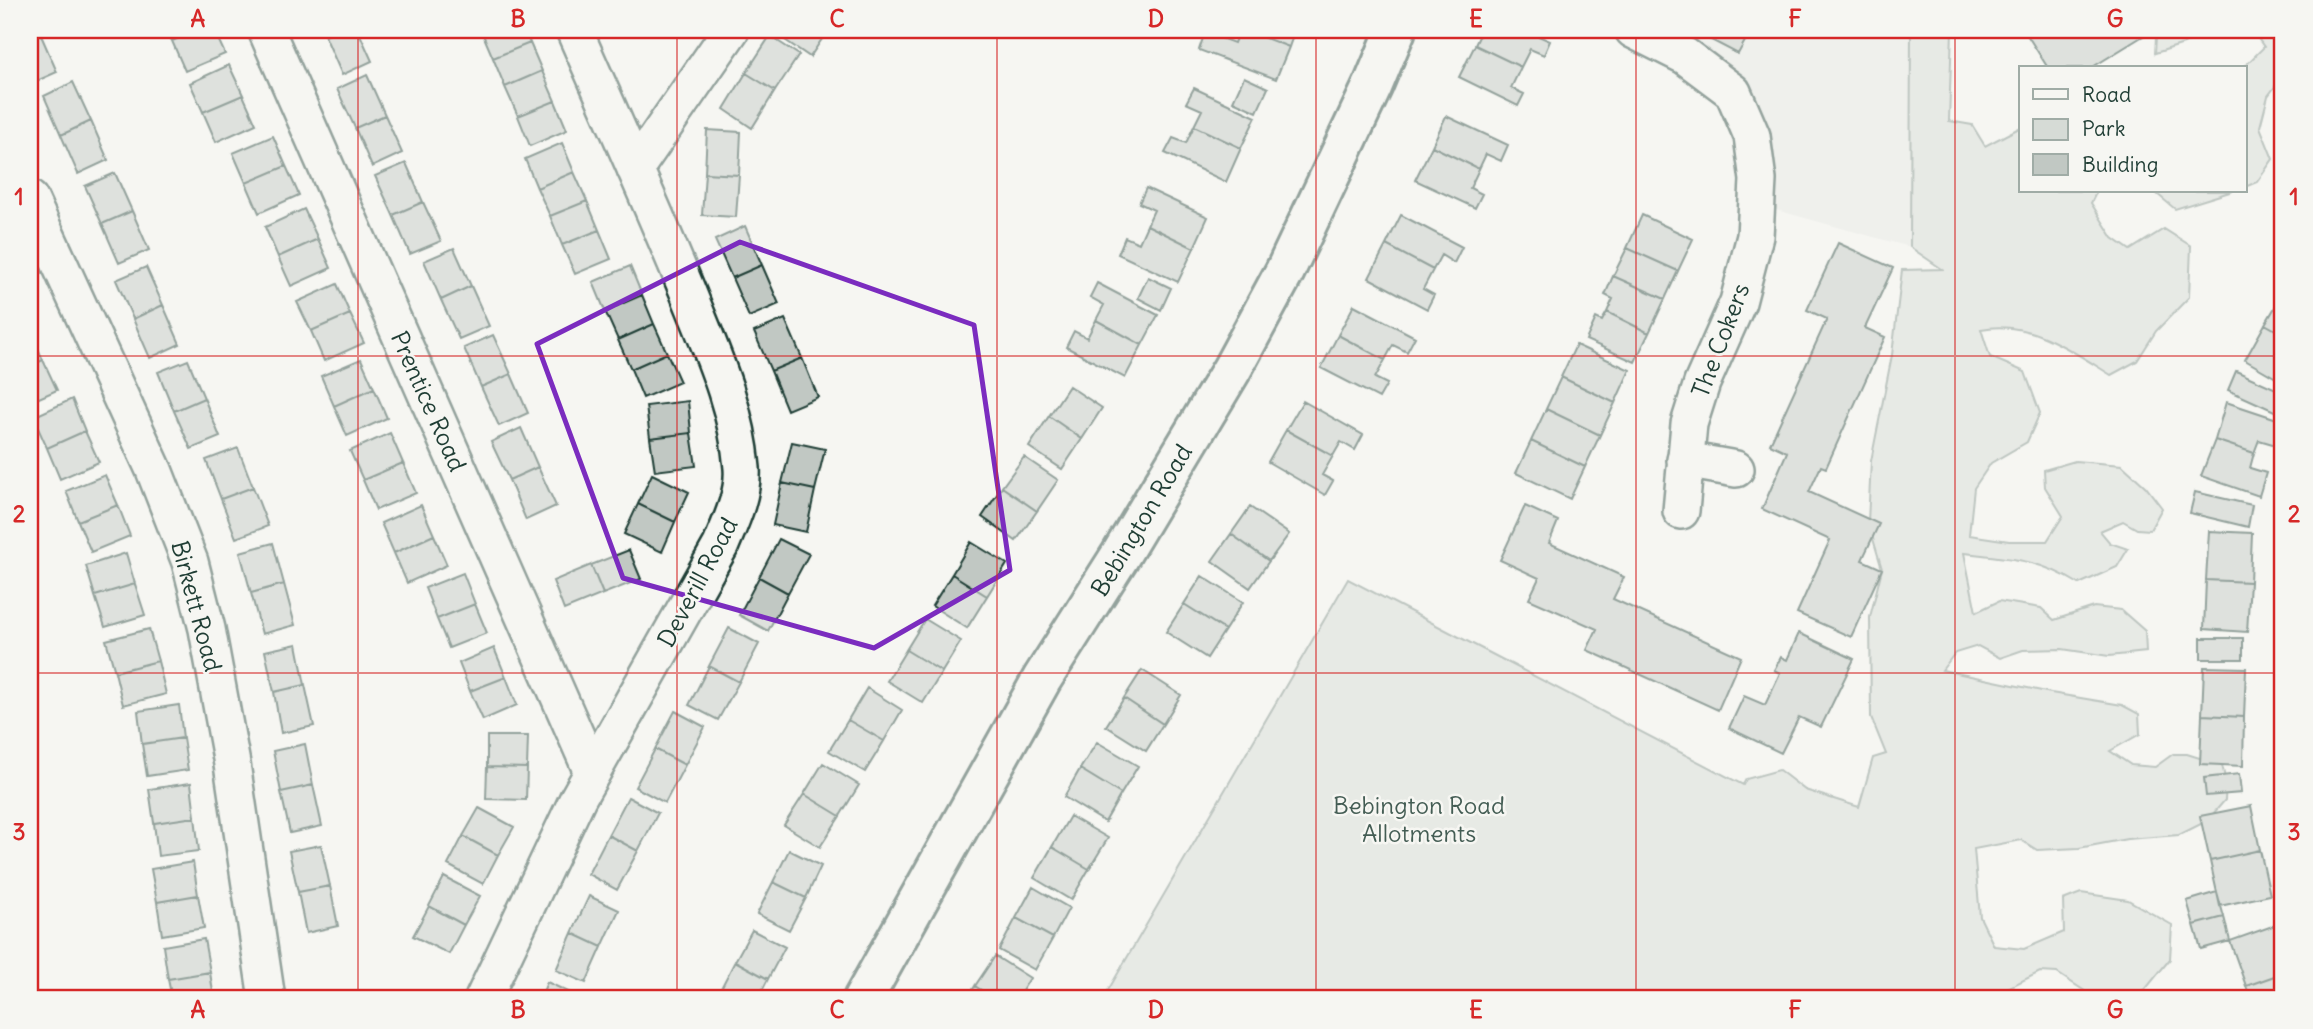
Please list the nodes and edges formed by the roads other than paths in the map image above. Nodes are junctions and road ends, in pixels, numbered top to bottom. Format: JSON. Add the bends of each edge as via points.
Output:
{"nodes":[{"id":1,"x":266,"y":30,"type":"edge"},
{"id":2,"x":574,"y":30,"type":"edge"},
{"id":3,"x":731,"y":30,"type":"edge"},
{"id":4,"x":1396,"y":30,"type":"edge"},
{"id":5,"x":1633,"y":30,"type":"edge"},
{"id":6,"x":635,"y":169,"type":"junction"},
{"id":7,"x":30,"y":199,"type":"edge"},
{"id":8,"x":1685,"y":460,"type":"junction"},
{"id":9,"x":1736,"y":469,"type":"dead end"},
{"id":10,"x":1681,"y":511,"type":"dead end"},
{"id":11,"x":592,"y":772,"type":"junction"},
{"id":12,"x":267,"y":999,"type":"edge"},
{"id":13,"x":483,"y":999,"type":"edge"},
{"id":14,"x":863,"y":999,"type":"edge"}],
"edges":[{"from":1,"to":11,"type":"street","name":"Prentice Road"},
{"from":2,"to":6,"type":"street","name":"Deverill Road"},
{"from":3,"to":6,"type":"street"},
{"from":4,"to":14,"type":"main road","name":"Bebington Road","via":[[1285,271],[1232,369],[1042,679]]},
{"from":5,"to":8,"type":"street","name":"The Cokers","via":[[1685,56],[1733,92],[1752,136],[1758,180],[1755,236],[1738,302],[1702,383],[1689,424]]},
{"from":6,"to":11,"type":"street","name":"Deverill Road","via":[[723,379],[737,428],[742,471],[737,504],[721,545]]},
{"from":7,"to":12,"type":"street","name":"Birkett Road","via":[[154,470],[190,562],[232,764]]},
{"from":8,"to":9,"type":"street"},
{"from":8,"to":10,"type":"street","name":"The Cokers"},
{"from":11,"to":13,"type":"street","name":"Deverill Road"}]}
